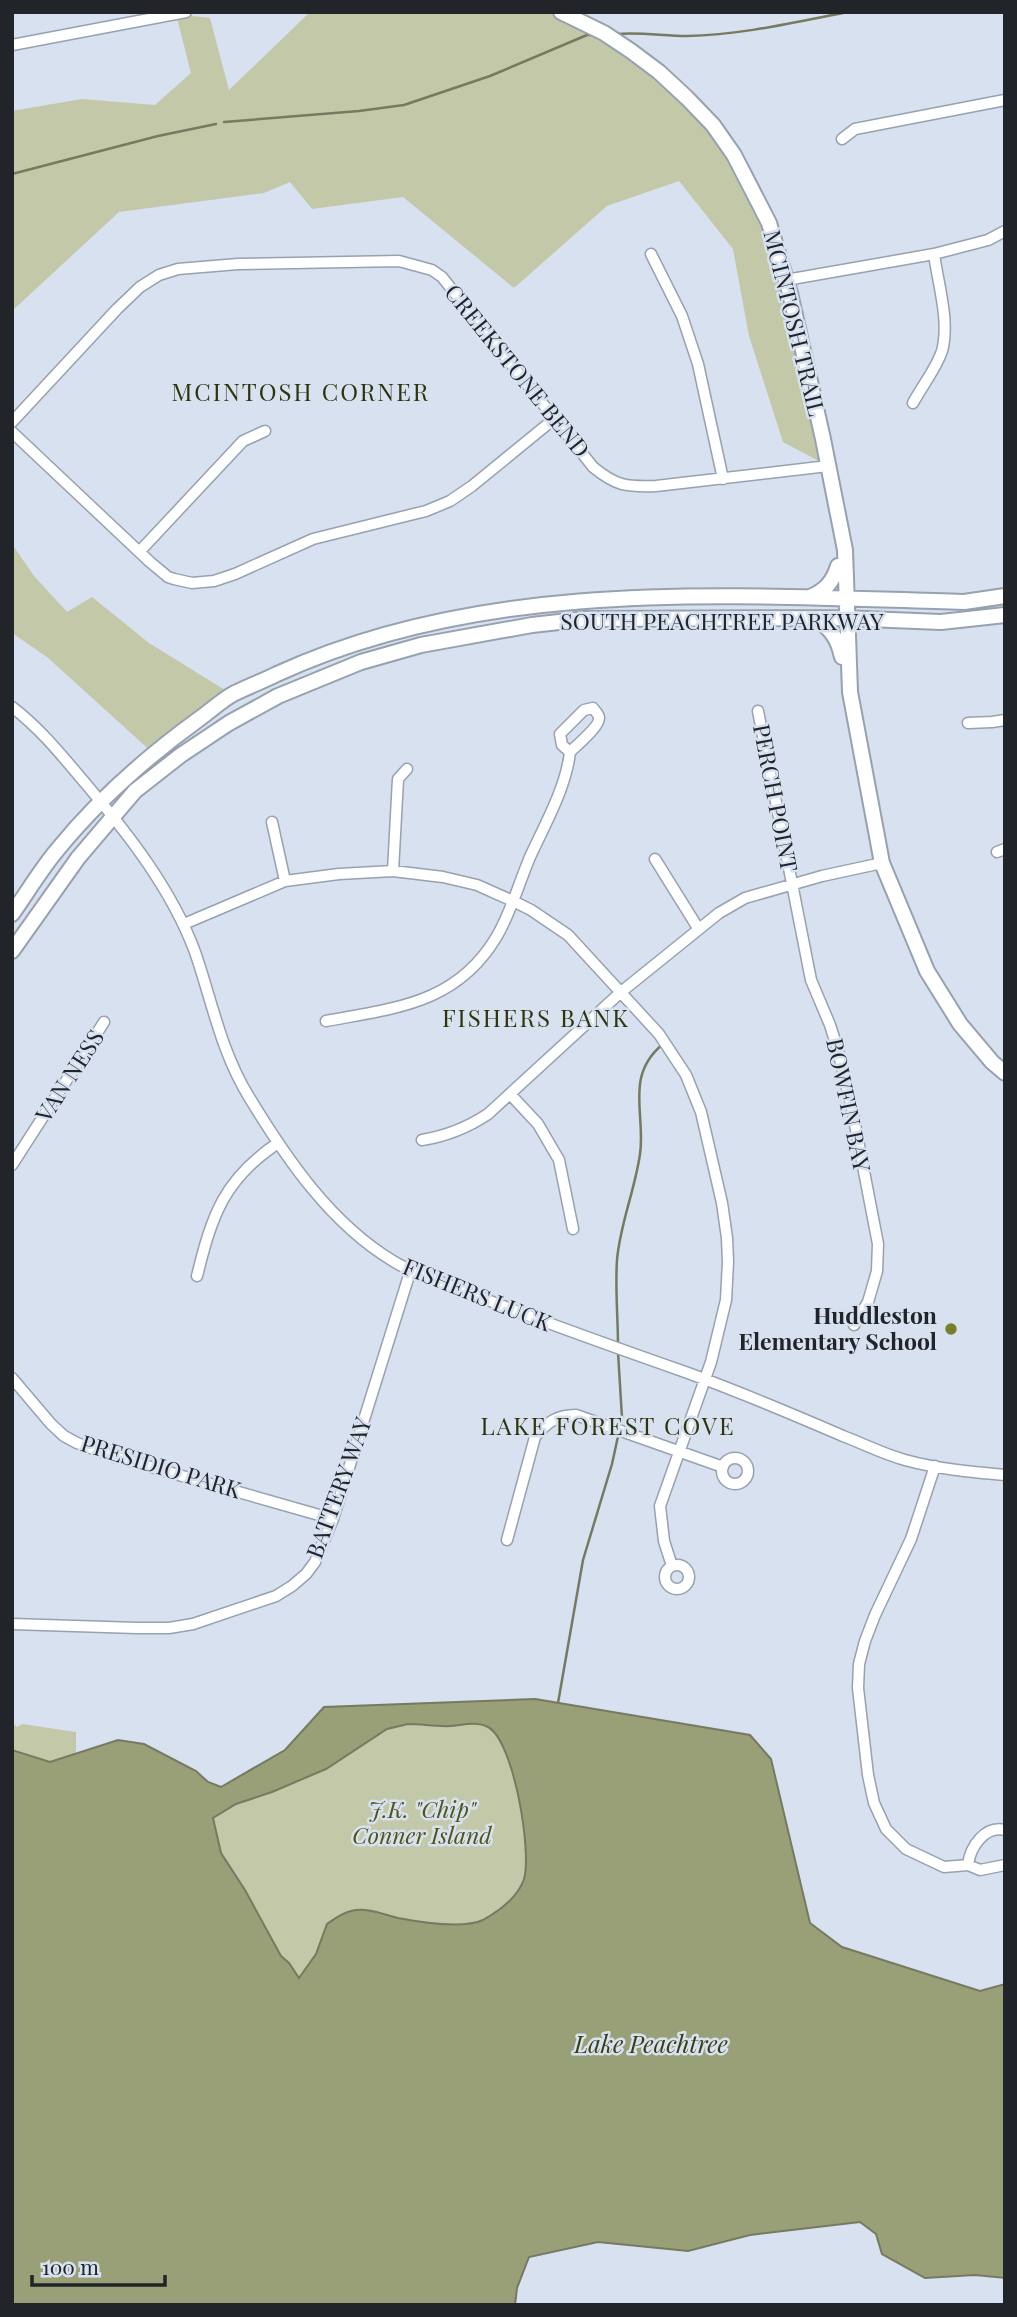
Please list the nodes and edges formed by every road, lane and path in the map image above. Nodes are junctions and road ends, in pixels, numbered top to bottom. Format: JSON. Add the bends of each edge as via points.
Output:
{"nodes":[{"id":1,"x":186,"y":12,"type":"edge"},
{"id":2,"x":561,"y":12,"type":"edge"},
{"id":3,"x":12,"y":45,"type":"edge"},
{"id":4,"x":1005,"y":100,"type":"edge"},
{"id":5,"x":842,"y":139,"type":"dead end"},
{"id":6,"x":1005,"y":231,"type":"edge"},
{"id":7,"x":651,"y":254,"type":"dead end"},
{"id":8,"x":934,"y":254,"type":"junction"},
{"id":9,"x":786,"y":279,"type":"junction"},
{"id":10,"x":912,"y":403,"type":"dead end"},
{"id":11,"x":554,"y":419,"type":"junction"},
{"id":12,"x":12,"y":422,"type":"edge"},
{"id":13,"x":265,"y":431,"type":"dead end"},
{"id":14,"x":12,"y":432,"type":"edge"},
{"id":15,"x":828,"y":466,"type":"junction"},
{"id":16,"x":723,"y":479,"type":"junction"},
{"id":17,"x":140,"y":551,"type":"junction"},
{"id":18,"x":842,"y":568,"type":"junction"},
{"id":19,"x":1005,"y":596,"type":"edge"},
{"id":20,"x":807,"y":598,"type":"junction"},
{"id":21,"x":842,"y":599,"type":"junction"},
{"id":22,"x":870,"y":600,"type":"junction"},
{"id":23,"x":1005,"y":615,"type":"edge"},
{"id":24,"x":814,"y":618,"type":"junction"},
{"id":25,"x":843,"y":618,"type":"junction"},
{"id":26,"x":881,"y":620,"type":"junction"},
{"id":27,"x":845,"y":657,"type":"junction"},
{"id":28,"x":12,"y":707,"type":"edge"},
{"id":29,"x":758,"y":711,"type":"dead end"},
{"id":30,"x":1005,"y":720,"type":"edge"},
{"id":31,"x":968,"y":723,"type":"dead end"},
{"id":32,"x":570,"y":752,"type":"junction"},
{"id":33,"x":407,"y":769,"type":"dead end"},
{"id":34,"x":102,"y":802,"type":"junction"},
{"id":35,"x":113,"y":817,"type":"junction"},
{"id":36,"x":272,"y":822,"type":"dead end"},
{"id":37,"x":655,"y":859,"type":"dead end"},
{"id":38,"x":882,"y":863,"type":"junction"},
{"id":39,"x":393,"y":871,"type":"junction"},
{"id":40,"x":285,"y":881,"type":"junction"},
{"id":41,"x":792,"y":884,"type":"junction"},
{"id":42,"x":513,"y":901,"type":"junction"},
{"id":43,"x":12,"y":914,"type":"edge"},
{"id":44,"x":184,"y":924,"type":"junction"},
{"id":45,"x":698,"y":928,"type":"junction"},
{"id":46,"x":12,"y":951,"type":"edge"},
{"id":47,"x":621,"y":992,"type":"junction"},
{"id":48,"x":326,"y":1021,"type":"dead end"},
{"id":49,"x":104,"y":1023,"type":"dead end"},
{"id":50,"x":1005,"y":1073,"type":"edge"},
{"id":51,"x":510,"y":1094,"type":"junction"},
{"id":52,"x":422,"y":1140,"type":"dead end"},
{"id":53,"x":278,"y":1143,"type":"junction"},
{"id":54,"x":12,"y":1165,"type":"edge"},
{"id":55,"x":573,"y":1229,"type":"dead end"},
{"id":56,"x":411,"y":1269,"type":"junction"},
{"id":57,"x":197,"y":1276,"type":"dead end"},
{"id":58,"x":854,"y":1325,"type":"dead end"},
{"id":59,"x":12,"y":1378,"type":"edge"},
{"id":60,"x":705,"y":1379,"type":"junction"},
{"id":61,"x":679,"y":1452,"type":"junction"},
{"id":62,"x":935,"y":1466,"type":"junction"},
{"id":63,"x":723,"y":1467,"type":"dead end"},
{"id":64,"x":1005,"y":1475,"type":"edge"},
{"id":65,"x":332,"y":1519,"type":"junction"},
{"id":66,"x":507,"y":1539,"type":"dead end"},
{"id":67,"x":672,"y":1566,"type":"dead end"},
{"id":68,"x":12,"y":1624,"type":"edge"},
{"id":69,"x":1005,"y":1830,"type":"edge"},
{"id":70,"x":968,"y":1865,"type":"junction"},
{"id":71,"x":1005,"y":1865,"type":"edge"}],
"edges":[{"from":1,"to":3,"type":"street"},
{"from":2,"to":9,"type":"main road","name":"MCINTOSH TRAIL","via":[[604,33],[659,72],[713,125],[769,223]]},
{"from":4,"to":5,"type":"street","via":[[855,129]]},
{"from":6,"to":8,"type":"street"},
{"from":7,"to":16,"type":"street","via":[[682,316],[698,364]]},
{"from":8,"to":9,"type":"street"},
{"from":8,"to":10,"type":"street","via":[[944,338],[942,351]]},
{"from":9,"to":15,"type":"main road","name":"MCINTOSH TRAIL"},
{"from":11,"to":12,"type":"street","name":"CREEKSTONE BEND","via":[[442,277],[399,261],[238,264],[159,275],[117,309]]},
{"from":11,"to":16,"type":"street","name":"CREEKSTONE BEND","via":[[593,467],[615,484]]},
{"from":11,"to":17,"type":"street","via":[[450,501],[313,539],[214,581],[192,583],[168,576]]},
{"from":13,"to":17,"type":"street","via":[[243,441]]},
{"from":14,"to":17,"type":"street"},
{"from":15,"to":16,"type":"street","name":"CREEKSTONE BEND"},
{"from":15,"to":18,"type":"main road","name":"MCINTOSH TRAIL"},
{"from":18,"to":20,"type":"main road","via":[[828,587]]},
{"from":18,"to":21,"type":"main road","name":"MCINTOSH TRAIL"},
{"from":18,"to":22,"type":"main road"},
{"from":19,"to":22,"type":"main road","name":"SOUTH PEACHTREE PARKWAY","via":[[964,602]]},
{"from":20,"to":21,"type":"main road","name":"SOUTH PEACHTREE PARKWAY"},
{"from":20,"to":34,"type":"main road","name":"SOUTH PEACHTREE PARKWAY","via":[[571,602],[456,618],[363,640],[233,695],[169,741]]},
{"from":21,"to":22,"type":"main road","name":"SOUTH PEACHTREE PARKWAY"},
{"from":21,"to":25,"type":"main road","name":"MCINTOSH TRAIL"},
{"from":23,"to":26,"type":"main road","name":"SOUTH PEACHTREE PARKWAY","via":[[942,622]]},
{"from":24,"to":25,"type":"main road","name":"SOUTH PEACHTREE PARKWAY"},
{"from":24,"to":27,"type":"main road","via":[[834,633]]},
{"from":24,"to":35,"type":"main road","name":"SOUTH PEACHTREE PARKWAY","via":[[586,619],[422,645],[349,667],[278,696],[229,723],[135,791]]},
{"from":25,"to":26,"type":"main road","name":"SOUTH PEACHTREE PARKWAY"},
{"from":25,"to":27,"type":"main road","name":"MCINTOSH TRAIL"},
{"from":26,"to":27,"type":"main road","via":[[858,632]]},
{"from":27,"to":38,"type":"main road","name":"MCINTOSH TRAIL"},
{"from":28,"to":34,"type":"street","name":"FISHERS LUCK"},
{"from":29,"to":41,"type":"street","name":"PERCH POINT"},
{"from":30,"to":31,"type":"street"},
{"from":32,"to":32,"type":"street","via":[[562,745],[560,734],[584,710],[593,708],[600,720]]},
{"from":32,"to":42,"type":"street","via":[[563,781]]},
{"from":33,"to":39,"type":"street","via":[[398,779]]},
{"from":34,"to":35,"type":"street","name":"FISHERS LUCK"},
{"from":34,"to":43,"type":"main road","name":"SOUTH PEACHTREE PARKWAY","via":[[57,849]]},
{"from":35,"to":44,"type":"street","name":"FISHERS LUCK"},
{"from":35,"to":46,"type":"main road","name":"SOUTH PEACHTREE PARKWAY"},
{"from":36,"to":40,"type":"street"},
{"from":37,"to":45,"type":"street"},
{"from":38,"to":41,"type":"street"},
{"from":38,"to":50,"type":"main road","name":"MCINTOSH TRAIL","via":[[927,971],[960,1024]]},
{"from":39,"to":40,"type":"street"},
{"from":39,"to":42,"type":"street","via":[[477,885]]},
{"from":40,"to":44,"type":"street"},
{"from":41,"to":45,"type":"street","via":[[745,898]]},
{"from":41,"to":58,"type":"street","name":"BOWFIN BAY","via":[[811,980],[844,1075],[878,1244],[877,1272],[868,1302]]},
{"from":42,"to":47,"type":"street","via":[[568,935]]},
{"from":42,"to":48,"type":"street","via":[[481,960],[443,990],[409,1005]]},
{"from":44,"to":53,"type":"street","name":"FISHERS LUCK","via":[[230,1059]]},
{"from":45,"to":47,"type":"street"},
{"from":47,"to":51,"type":"street"},
{"from":47,"to":60,"type":"street","via":[[661,1037],[686,1075],[713,1160],[727,1238],[726,1300]]},
{"from":49,"to":54,"type":"street","name":"VAN NESS"},
{"from":51,"to":52,"type":"street","via":[[469,1127]]},
{"from":51,"to":55,"type":"street","via":[[538,1124],[559,1160]]},
{"from":53,"to":56,"type":"street","name":"FISHERS LUCK","via":[[328,1209],[394,1262]]},
{"from":53,"to":57,"type":"street","via":[[256,1158],[226,1192]]},
{"from":56,"to":60,"type":"street","name":"FISHERS LUCK"},
{"from":56,"to":65,"type":"street","name":"BATTERY WAY"},
{"from":59,"to":65,"type":"street","name":"PRESIDIO PARK","via":[[51,1424],[77,1443]]},
{"from":60,"to":61,"type":"street"},
{"from":60,"to":62,"type":"street","name":"FISHERS LUCK","via":[[876,1451]]},
{"from":61,"to":63,"type":"street"},
{"from":61,"to":66,"type":"street","via":[[576,1415],[555,1417],[535,1437]]},
{"from":61,"to":67,"type":"street","via":[[660,1506]]},
{"from":62,"to":64,"type":"street","name":"FISHERS LUCK"},
{"from":62,"to":70,"type":"street","via":[[911,1539],[865,1641],[859,1664],[860,1714],[874,1803],[886,1829],[906,1849],[928,1861],[944,1867]]},
{"from":65,"to":68,"type":"street","name":"BATTERY WAY","via":[[315,1562],[292,1586],[193,1625]]},
{"from":69,"to":70,"type":"street","via":[[995,1828],[985,1834]]},
{"from":70,"to":71,"type":"street","via":[[980,1870]]}]}
